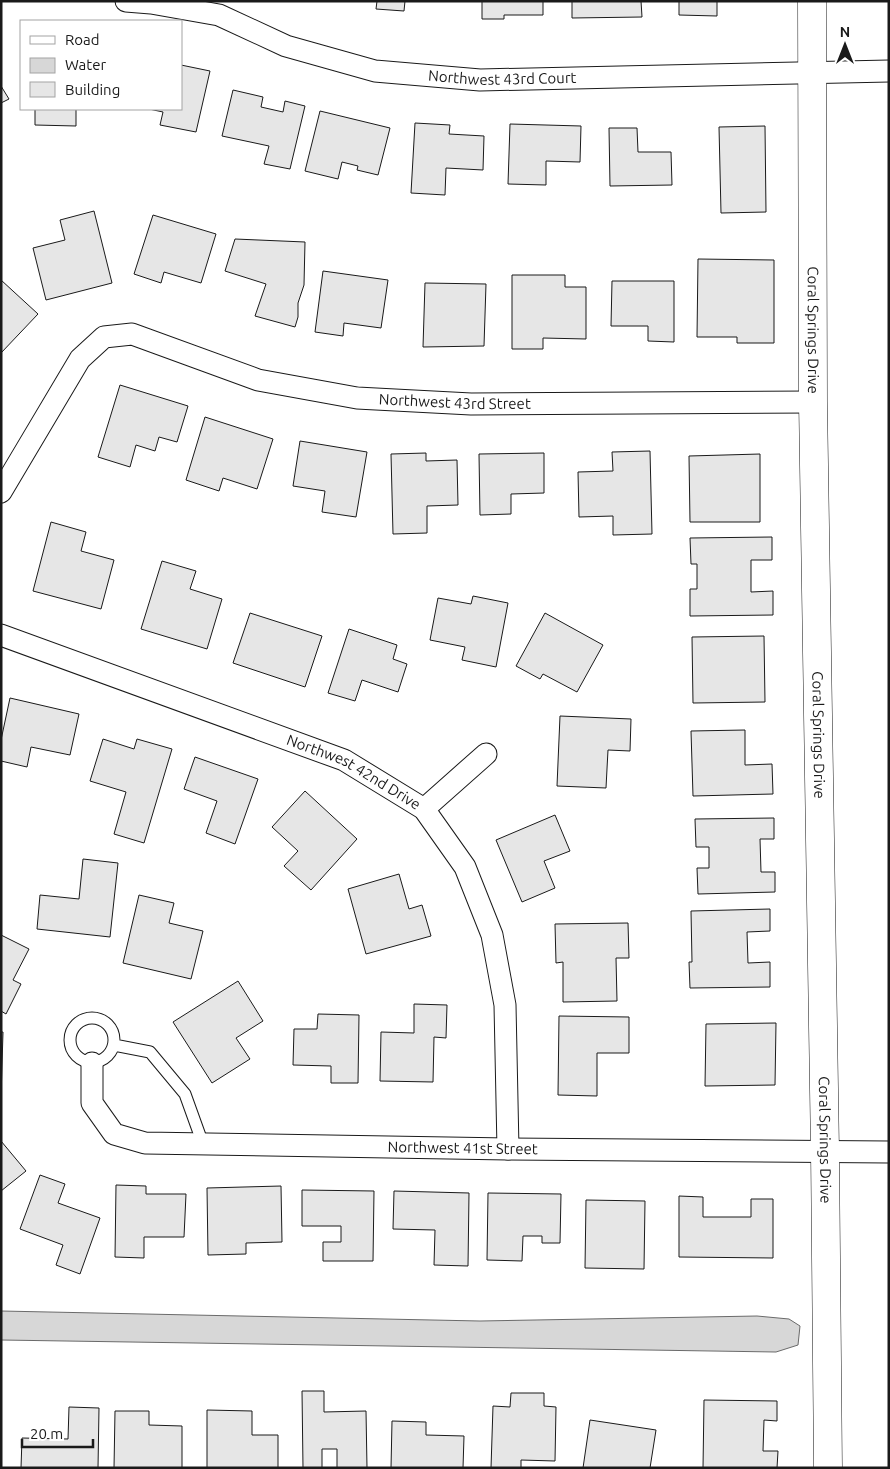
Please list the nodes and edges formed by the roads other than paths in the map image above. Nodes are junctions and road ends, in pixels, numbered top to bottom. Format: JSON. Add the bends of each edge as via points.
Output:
{"nodes":[{"id":1,"x":126,"y":1,"type":"edge"},
{"id":2,"x":812,"y":1,"type":"edge"},
{"id":3,"x":889,"y":71,"type":"edge"},
{"id":4,"x":813,"y":72,"type":"junction"},
{"id":5,"x":813,"y":402,"type":"junction"},
{"id":6,"x":1,"y":492,"type":"edge"},
{"id":7,"x":1,"y":635,"type":"edge"},
{"id":8,"x":486,"y":754,"type":"dead end"},
{"id":9,"x":424,"y":809,"type":"junction"},
{"id":10,"x":114,"y":1045,"type":"junction"},
{"id":11,"x":92,"y":1063,"type":"junction"},
{"id":12,"x":203,"y":1144,"type":"junction"},
{"id":13,"x":508,"y":1149,"type":"junction"},
{"id":14,"x":825,"y":1152,"type":"junction"},
{"id":15,"x":889,"y":1152,"type":"edge"},
{"id":16,"x":828,"y":1468,"type":"edge"}],
"edges":[{"from":1,"to":4,"type":"street","name":"Northwest 43rd Court","via":[[218,16],[286,46],[375,71],[480,80]]},
{"from":2,"to":4,"type":"main road","name":"Coral Springs Drive"},
{"from":3,"to":4,"type":"street","name":"Northwest 43rd Court"},
{"from":4,"to":5,"type":"main road","name":"Coral Springs Drive"},
{"from":5,"to":6,"type":"street","name":"Northwest 43rd Street","via":[[471,404],[357,398],[258,380],[132,334],[104,337],[80,358]]},
{"from":5,"to":14,"type":"main road","name":"Coral Springs Drive"},
{"from":7,"to":9,"type":"street","name":"Northwest 42nd Drive","via":[[344,760]]},
{"from":8,"to":9,"type":"street"},
{"from":9,"to":13,"type":"street","name":"Northwest 42nd Drive","via":[[465,867],[492,934],[505,1005]]},
{"from":10,"to":11,"type":"lane","via":[[107,1058]]},
{"from":10,"to":11,"type":"lane","via":[[113,1031],[103,1020],[89,1018],[76,1024],[70,1045],[78,1058]]},
{"from":10,"to":12,"type":"lane","via":[[150,1052],[185,1094]]},
{"from":11,"to":12,"type":"street","name":"Northwest 41st Street","via":[[92,1103],[114,1134],[145,1143]]},
{"from":12,"to":13,"type":"street","name":"Northwest 41st Street"},
{"from":13,"to":14,"type":"street","name":"Northwest 41st Street"},
{"from":14,"to":15,"type":"street","name":"Northwest 41st Street"},
{"from":14,"to":16,"type":"main road","name":"Coral Springs Drive"}]}
